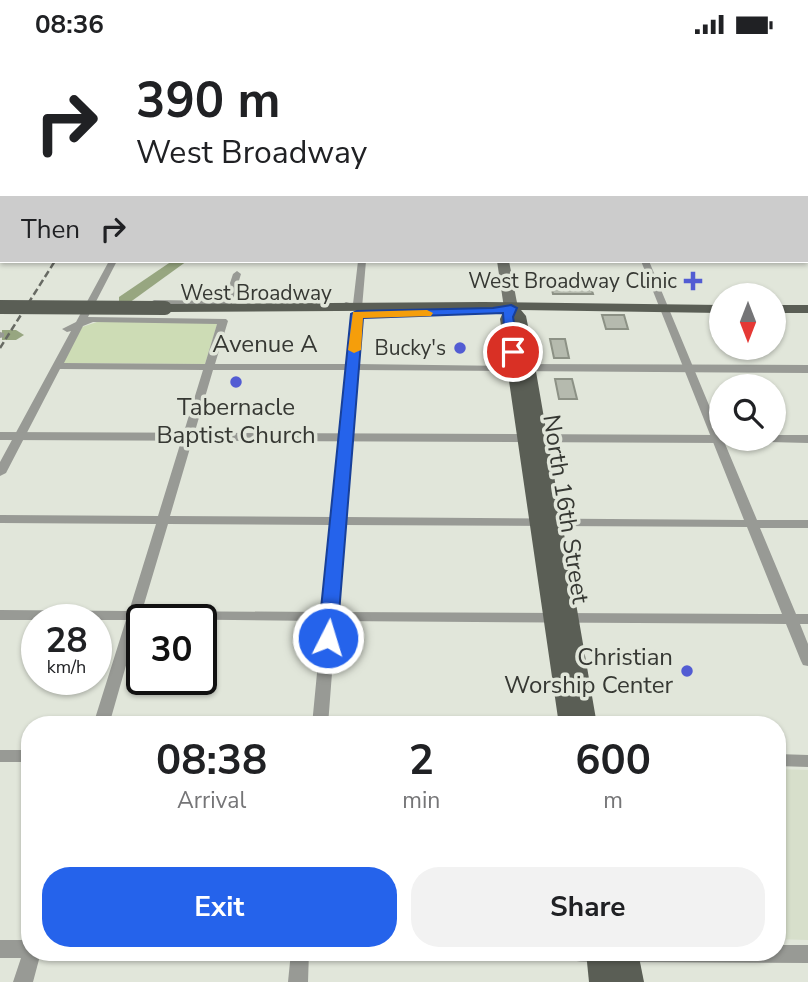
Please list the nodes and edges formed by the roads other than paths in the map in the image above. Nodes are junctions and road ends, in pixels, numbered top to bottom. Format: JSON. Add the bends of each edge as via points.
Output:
{"nodes":[{"id":1,"x":112,"y":263,"type":"edge"},
{"id":2,"x":362,"y":263,"type":"edge"},
{"id":3,"x":503,"y":263,"type":"edge"},
{"id":4,"x":646,"y":263,"type":"edge"},
{"id":5,"x":237,"y":274,"type":"dead end"},
{"id":6,"x":90,"y":302,"type":"junction"},
{"id":7,"x":228,"y":304,"type":"junction"},
{"id":8,"x":0,"y":307,"type":"edge"},
{"id":9,"x":511,"y":308,"type":"junction"},
{"id":10,"x":665,"y":309,"type":"junction"},
{"id":11,"x":709,"y":309,"type":"edge"},
{"id":12,"x":786,"y":309,"type":"edge"},
{"id":13,"x":808,"y":309,"type":"edge"},
{"id":14,"x":164,"y":311,"type":"junction"},
{"id":15,"x":357,"y":311,"type":"junction"},
{"id":16,"x":0,"y":313,"type":"edge"},
{"id":17,"x":79,"y":325,"type":"junction"},
{"id":18,"x":67,"y":329,"type":"dead end"},
{"id":19,"x":57,"y":366,"type":"junction"},
{"id":20,"x":209,"y":366,"type":"junction"},
{"id":21,"x":352,"y":367,"type":"junction"},
{"id":22,"x":521,"y":367,"type":"junction"},
{"id":23,"x":690,"y":368,"type":"junction"},
{"id":24,"x":808,"y":369,"type":"edge"},
{"id":25,"x":709,"y":415,"type":"edge"},
{"id":26,"x":0,"y":436,"type":"edge"},
{"id":27,"x":20,"y":436,"type":"junction"},
{"id":28,"x":188,"y":436,"type":"junction"},
{"id":29,"x":346,"y":437,"type":"junction"},
{"id":30,"x":533,"y":438,"type":"junction"},
{"id":31,"x":709,"y":439,"type":"edge"},
{"id":32,"x":786,"y":439,"type":"edge"},
{"id":33,"x":808,"y":439,"type":"edge"},
{"id":34,"x":724,"y":451,"type":"edge"},
{"id":35,"x":0,"y":474,"type":"edge"},
{"id":36,"x":0,"y":520,"type":"edge"},
{"id":37,"x":162,"y":520,"type":"junction"},
{"id":38,"x":338,"y":521,"type":"junction"},
{"id":39,"x":546,"y":522,"type":"junction"},
{"id":40,"x":751,"y":523,"type":"junction"},
{"id":41,"x":808,"y":523,"type":"edge"},
{"id":42,"x":137,"y":604,"type":"edge"},
{"id":43,"x":0,"y":615,"type":"edge"},
{"id":44,"x":126,"y":615,"type":"edge"},
{"id":45,"x":217,"y":616,"type":"edge"},
{"id":46,"x":330,"y":617,"type":"junction"},
{"id":47,"x":561,"y":618,"type":"junction"},
{"id":48,"x":790,"y":619,"type":"junction"},
{"id":49,"x":808,"y":619,"type":"edge"},
{"id":50,"x":126,"y":641,"type":"edge"},
{"id":51,"x":808,"y":661,"type":"edge"},
{"id":52,"x":103,"y":716,"type":"edge"},
{"id":53,"x":321,"y":716,"type":"edge"},
{"id":54,"x":569,"y":716,"type":"edge"},
{"id":55,"x":584,"y":716,"type":"edge"},
{"id":56,"x":0,"y":755,"type":"edge"},
{"id":57,"x":21,"y":756,"type":"edge"},
{"id":58,"x":786,"y":760,"type":"edge"},
{"id":59,"x":808,"y":761,"type":"edge"},
{"id":60,"x":0,"y":949,"type":"edge"},
{"id":61,"x":21,"y":950,"type":"edge"},
{"id":62,"x":786,"y":954,"type":"edge"},
{"id":63,"x":808,"y":954,"type":"edge"},
{"id":64,"x":28,"y":961,"type":"edge"},
{"id":65,"x":299,"y":961,"type":"edge"},
{"id":66,"x":600,"y":961,"type":"edge"},
{"id":67,"x":626,"y":961,"type":"edge"},
{"id":68,"x":23,"y":982,"type":"edge"},
{"id":69,"x":298,"y":982,"type":"edge"},
{"id":70,"x":603,"y":982,"type":"edge"},
{"id":71,"x":630,"y":982,"type":"edge"}],
"edges":[{"from":1,"to":6,"type":"street"},
{"from":2,"to":15,"type":"street"},
{"from":3,"to":9,"type":"main road"},
{"from":4,"to":10,"type":"street"},
{"from":5,"to":7,"type":"street"},
{"from":6,"to":7,"type":"street"},
{"from":6,"to":17,"type":"street"},
{"from":7,"to":15,"type":"street","via":[[342,304]]},
{"from":8,"to":14,"type":"main road","name":"West Broadway","bridge":true},
{"from":9,"to":10,"type":"main road","name":"West Broadway"},
{"from":9,"to":15,"type":"main road","name":"West Broadway","via":[[493,312]]},
{"from":9,"to":22,"type":"main road","name":"North 16th Street","via":[[507,317]]},
{"from":10,"to":11,"type":"main road","name":"West Broadway"},
{"from":10,"to":23,"type":"street"},
{"from":12,"to":13,"type":"main road"},
{"from":14,"to":15,"type":"main road","name":"West Broadway"},
{"from":14,"to":16,"type":"main road","name":"West Broadway"},
{"from":15,"to":21,"type":"street"},
{"from":17,"to":18,"type":"street"},
{"from":17,"to":19,"type":"street"},
{"from":17,"to":20,"type":"street","via":[[92,319],[223,321]]},
{"from":19,"to":20,"type":"street","name":"Avenue A"},
{"from":19,"to":27,"type":"street"},
{"from":20,"to":21,"type":"street","name":"Avenue A"},
{"from":20,"to":28,"type":"street"},
{"from":21,"to":22,"type":"street","name":"Avenue A"},
{"from":21,"to":29,"type":"street"},
{"from":22,"to":23,"type":"street","name":"Avenue A"},
{"from":22,"to":30,"type":"main road","name":"North 16th Street"},
{"from":23,"to":24,"type":"street","name":"Avenue A"},
{"from":23,"to":25,"type":"street"},
{"from":26,"to":27,"type":"street"},
{"from":27,"to":28,"type":"street"},
{"from":27,"to":35,"type":"street"},
{"from":28,"to":29,"type":"street"},
{"from":28,"to":37,"type":"street"},
{"from":29,"to":30,"type":"street"},
{"from":29,"to":38,"type":"street"},
{"from":30,"to":31,"type":"street"},
{"from":30,"to":39,"type":"main road","name":"North 16th Street"},
{"from":32,"to":33,"type":"street"},
{"from":34,"to":40,"type":"street"},
{"from":36,"to":37,"type":"street"},
{"from":37,"to":38,"type":"street"},
{"from":37,"to":42,"type":"street"},
{"from":38,"to":39,"type":"street"},
{"from":38,"to":46,"type":"street"},
{"from":39,"to":40,"type":"street"},
{"from":39,"to":47,"type":"main road","name":"North 16th Street"},
{"from":40,"to":41,"type":"street"},
{"from":40,"to":48,"type":"street"},
{"from":43,"to":44,"type":"street"},
{"from":45,"to":46,"type":"street"},
{"from":46,"to":47,"type":"street"},
{"from":46,"to":53,"type":"street"},
{"from":47,"to":48,"type":"street"},
{"from":47,"to":54,"type":"main road","name":"North 16th Street"},
{"from":47,"to":55,"type":"main road","name":"North 16th Street"},
{"from":48,"to":49,"type":"street"},
{"from":48,"to":51,"type":"street"},
{"from":50,"to":52,"type":"street"},
{"from":56,"to":57,"type":"street"},
{"from":58,"to":59,"type":"street"},
{"from":60,"to":61,"type":"street"},
{"from":62,"to":63,"type":"street"},
{"from":64,"to":68,"type":"street"},
{"from":65,"to":69,"type":"street"},
{"from":66,"to":70,"type":"main road"},
{"from":67,"to":71,"type":"main road"}]}
